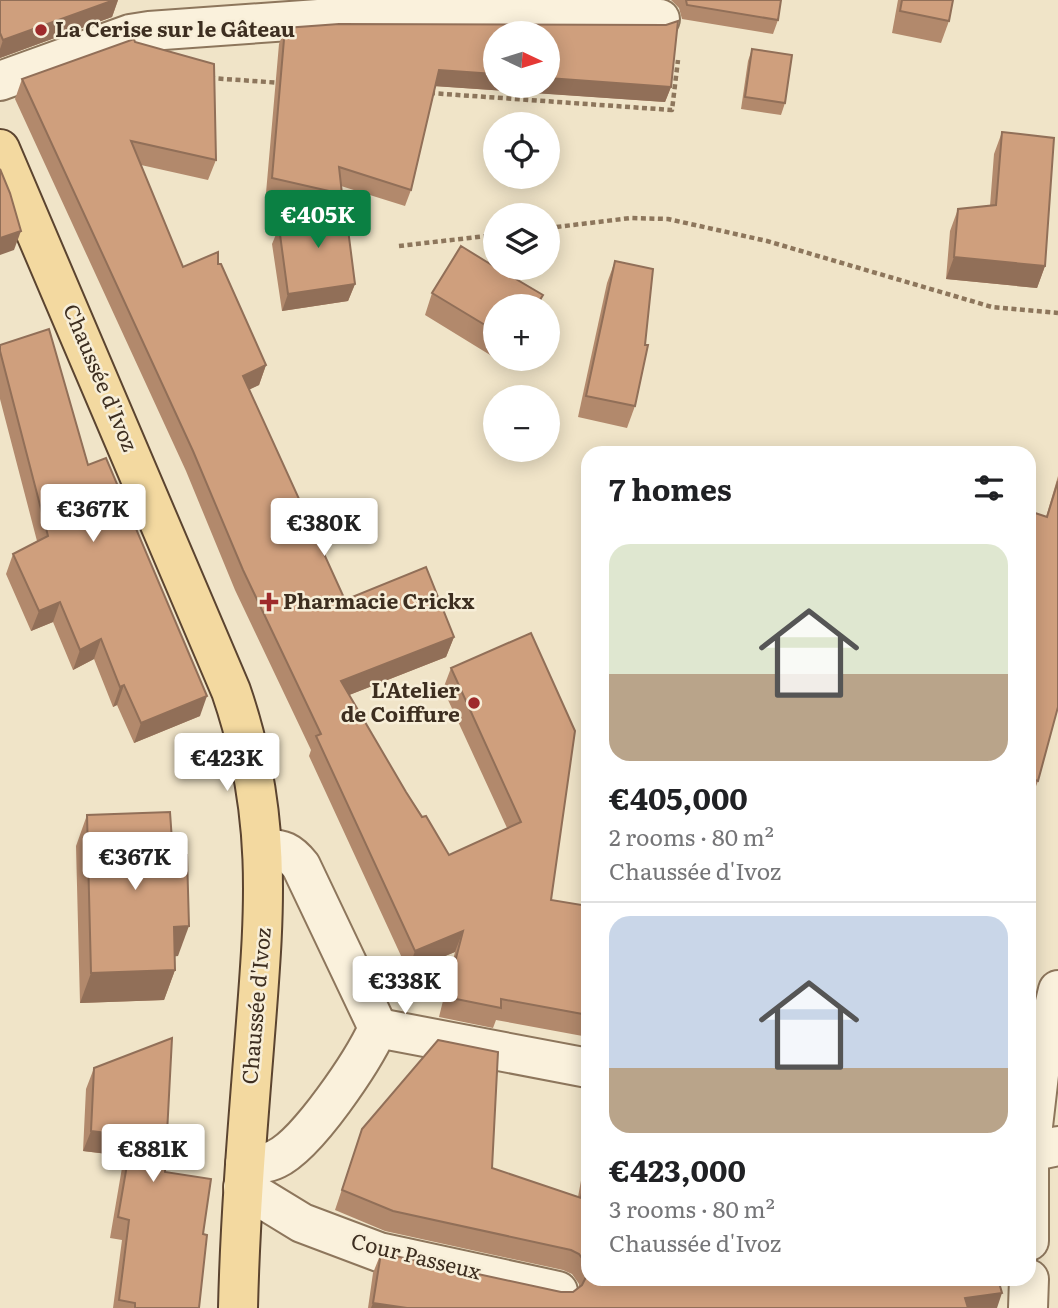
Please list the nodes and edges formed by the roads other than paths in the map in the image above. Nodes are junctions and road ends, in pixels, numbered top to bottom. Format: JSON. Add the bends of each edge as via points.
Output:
{"nodes":[{"id":1,"x":660,"y":19,"type":"dead end"},
{"id":2,"x":0,"y":81,"type":"edge"},
{"id":3,"x":0,"y":149,"type":"edge"},
{"id":4,"x":264,"y":849,"type":"junction"},
{"id":5,"x":1058,"y":990,"type":"edge"},
{"id":6,"x":378,"y":1028,"type":"junction"},
{"id":7,"x":581,"y":1067,"type":"edge"},
{"id":8,"x":1039,"y":1150,"type":"edge"},
{"id":9,"x":244,"y":1176,"type":"junction"},
{"id":10,"x":1036,"y":1177,"type":"edge"},
{"id":11,"x":1029,"y":1286,"type":"edge"},
{"id":12,"x":558,"y":1291,"type":"edge"},
{"id":13,"x":238,"y":1308,"type":"edge"},
{"id":14,"x":1028,"y":1308,"type":"edge"}],
"edges":[{"from":1,"to":2,"type":"street","via":[[332,18],[149,31]]},
{"from":3,"to":4,"type":"main road","name":"Chaussée d'Ivoz","via":[[231,691],[255,775]]},
{"from":4,"to":6,"type":"street","via":[[279,848],[301,866]]},
{"from":4,"to":9,"type":"main road","name":"Chaussée d'Ivoz","via":[[265,905]]},
{"from":5,"to":8,"type":"street","via":[[1040,1066]]},
{"from":6,"to":7,"type":"street"},
{"from":6,"to":9,"type":"street","via":[[367,1052],[292,1149]]},
{"from":8,"to":10,"type":"street"},
{"from":9,"to":12,"type":"street","name":"Cour Passeux","via":[[302,1223],[379,1252]]},
{"from":9,"to":13,"type":"main road","name":"Chaussée d'Ivoz"},
{"from":11,"to":14,"type":"street"}]}
